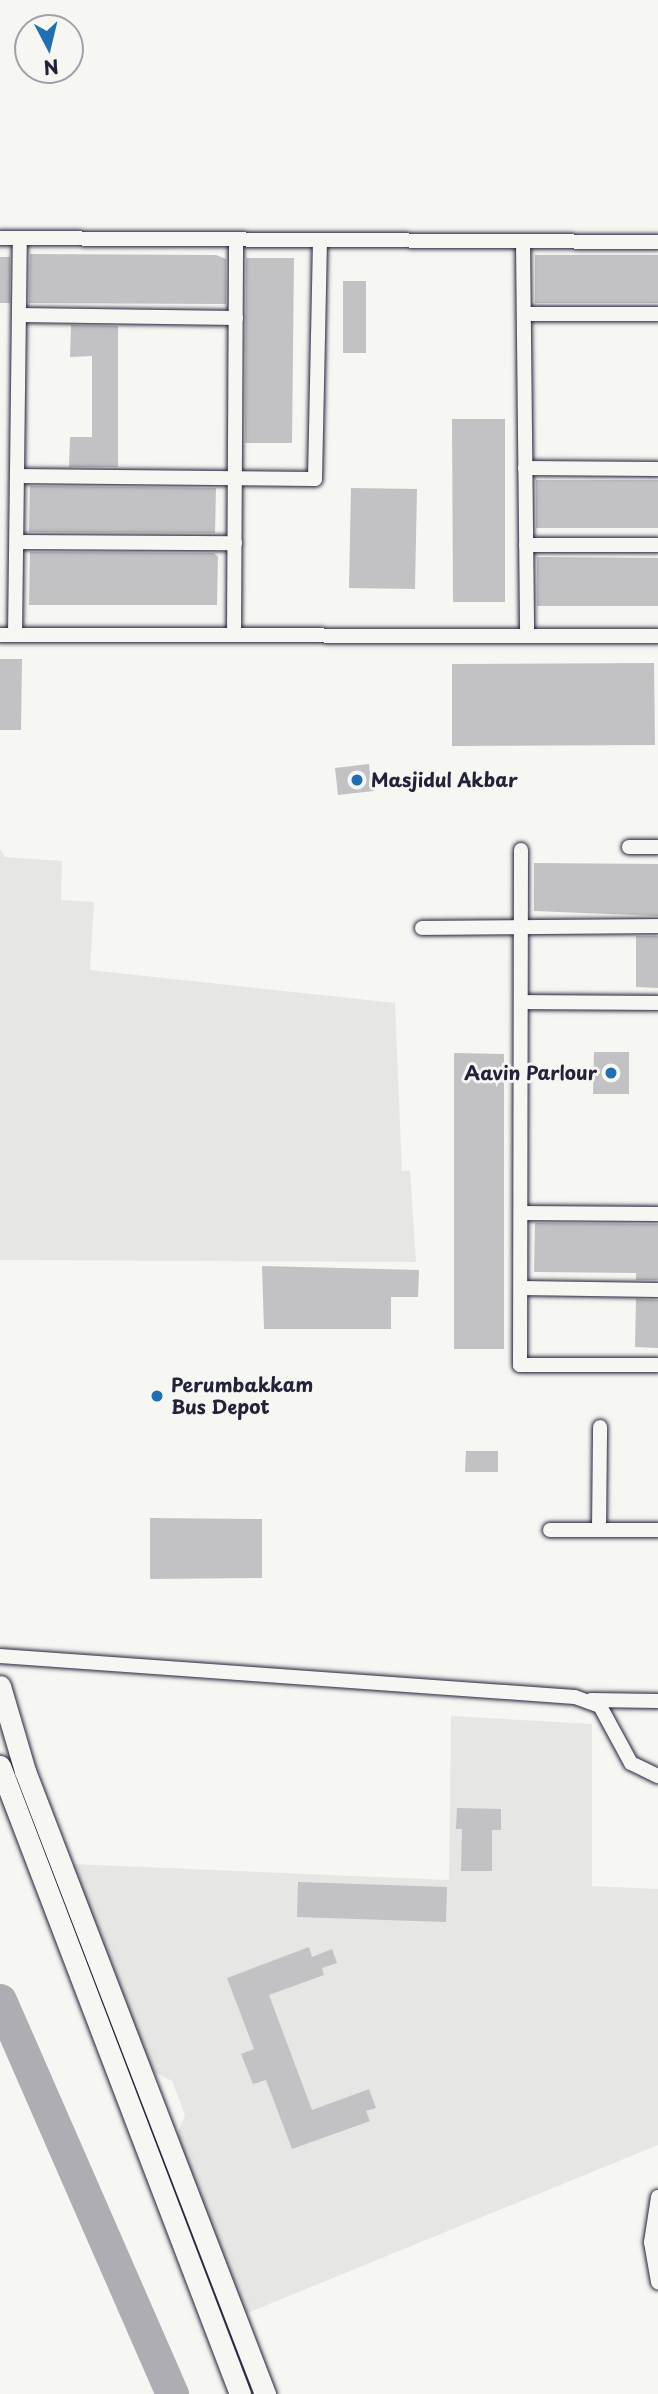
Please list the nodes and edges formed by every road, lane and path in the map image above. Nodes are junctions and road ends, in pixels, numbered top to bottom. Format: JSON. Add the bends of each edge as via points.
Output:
{"nodes":[{"id":1,"x":0,"y":238,"type":"edge"},
{"id":2,"x":20,"y":239,"type":"junction"},
{"id":3,"x":236,"y":240,"type":"junction"},
{"id":4,"x":320,"y":240,"type":"junction"},
{"id":5,"x":523,"y":242,"type":"junction"},
{"id":6,"x":658,"y":242,"type":"edge"},
{"id":7,"x":524,"y":314,"type":"junction"},
{"id":8,"x":658,"y":314,"type":"edge"},
{"id":9,"x":19,"y":315,"type":"junction"},
{"id":10,"x":236,"y":318,"type":"junction"},
{"id":11,"x":525,"y":468,"type":"junction"},
{"id":12,"x":658,"y":469,"type":"edge"},
{"id":13,"x":17,"y":476,"type":"junction"},
{"id":14,"x":235,"y":478,"type":"junction"},
{"id":15,"x":17,"y":542,"type":"junction"},
{"id":16,"x":235,"y":543,"type":"junction"},
{"id":17,"x":526,"y":545,"type":"junction"},
{"id":18,"x":658,"y":545,"type":"edge"},
{"id":19,"x":0,"y":635,"type":"edge"},
{"id":20,"x":15,"y":635,"type":"junction"},
{"id":21,"x":234,"y":635,"type":"junction"},
{"id":22,"x":527,"y":636,"type":"junction"},
{"id":23,"x":658,"y":636,"type":"edge"},
{"id":24,"x":629,"y":847,"type":"dead end"},
{"id":25,"x":658,"y":847,"type":"edge"},
{"id":26,"x":521,"y":850,"type":"dead end"},
{"id":27,"x":658,"y":926,"type":"edge"},
{"id":28,"x":522,"y":927,"type":"junction"},
{"id":29,"x":422,"y":928,"type":"dead end"},
{"id":30,"x":522,"y":1002,"type":"junction"},
{"id":31,"x":658,"y":1003,"type":"edge"},
{"id":32,"x":521,"y":1213,"type":"junction"},
{"id":33,"x":658,"y":1214,"type":"edge"},
{"id":34,"x":521,"y":1288,"type":"junction"},
{"id":35,"x":658,"y":1290,"type":"edge"},
{"id":36,"x":658,"y":1366,"type":"edge"},
{"id":37,"x":600,"y":1427,"type":"dead end"},
{"id":38,"x":550,"y":1530,"type":"dead end"},
{"id":39,"x":599,"y":1530,"type":"junction"},
{"id":40,"x":658,"y":1530,"type":"edge"},
{"id":41,"x":0,"y":1656,"type":"edge"},
{"id":42,"x":0,"y":1686,"type":"edge"},
{"id":43,"x":591,"y":1700,"type":"junction"},
{"id":44,"x":658,"y":1701,"type":"edge"},
{"id":45,"x":0,"y":1766,"type":"edge"},
{"id":46,"x":658,"y":1776,"type":"edge"},
{"id":47,"x":658,"y":2197,"type":"edge"},
{"id":48,"x":658,"y":2282,"type":"edge"},
{"id":49,"x":240,"y":2394,"type":"edge"},
{"id":50,"x":265,"y":2394,"type":"edge"}],
"edges":[{"from":1,"to":2,"type":"street"},
{"from":2,"to":3,"type":"street"},
{"from":2,"to":9,"type":"street"},
{"from":3,"to":4,"type":"street"},
{"from":3,"to":10,"type":"street"},
{"from":4,"to":5,"type":"street"},
{"from":4,"to":14,"type":"street","via":[[315,479]]},
{"from":5,"to":6,"type":"street"},
{"from":5,"to":7,"type":"street"},
{"from":7,"to":8,"type":"street"},
{"from":7,"to":11,"type":"street"},
{"from":9,"to":10,"type":"street"},
{"from":9,"to":13,"type":"street"},
{"from":10,"to":14,"type":"street"},
{"from":11,"to":12,"type":"street"},
{"from":11,"to":17,"type":"street"},
{"from":13,"to":14,"type":"street"},
{"from":13,"to":15,"type":"street"},
{"from":14,"to":16,"type":"street"},
{"from":15,"to":16,"type":"street"},
{"from":15,"to":20,"type":"street"},
{"from":16,"to":21,"type":"street"},
{"from":17,"to":18,"type":"street"},
{"from":17,"to":22,"type":"street"},
{"from":19,"to":20,"type":"street"},
{"from":20,"to":21,"type":"street"},
{"from":21,"to":22,"type":"street"},
{"from":22,"to":23,"type":"street"},
{"from":24,"to":25,"type":"street"},
{"from":26,"to":28,"type":"street"},
{"from":27,"to":28,"type":"street"},
{"from":28,"to":29,"type":"street"},
{"from":28,"to":30,"type":"street"},
{"from":30,"to":31,"type":"street"},
{"from":30,"to":32,"type":"street"},
{"from":32,"to":33,"type":"street"},
{"from":32,"to":34,"type":"street"},
{"from":34,"to":35,"type":"street"},
{"from":34,"to":36,"type":"street","via":[[520,1365]]},
{"from":37,"to":39,"type":"street"},
{"from":38,"to":39,"type":"street"},
{"from":39,"to":40,"type":"street"},
{"from":41,"to":43,"type":"street"},
{"from":42,"to":50,"type":"street","via":[[25,1771]]},
{"from":43,"to":44,"type":"street"},
{"from":43,"to":46,"type":"street","via":[[600,1706],[631,1763]]},
{"from":45,"to":49,"type":"street"},
{"from":47,"to":48,"type":"street","via":[[651,2242]]}]}
